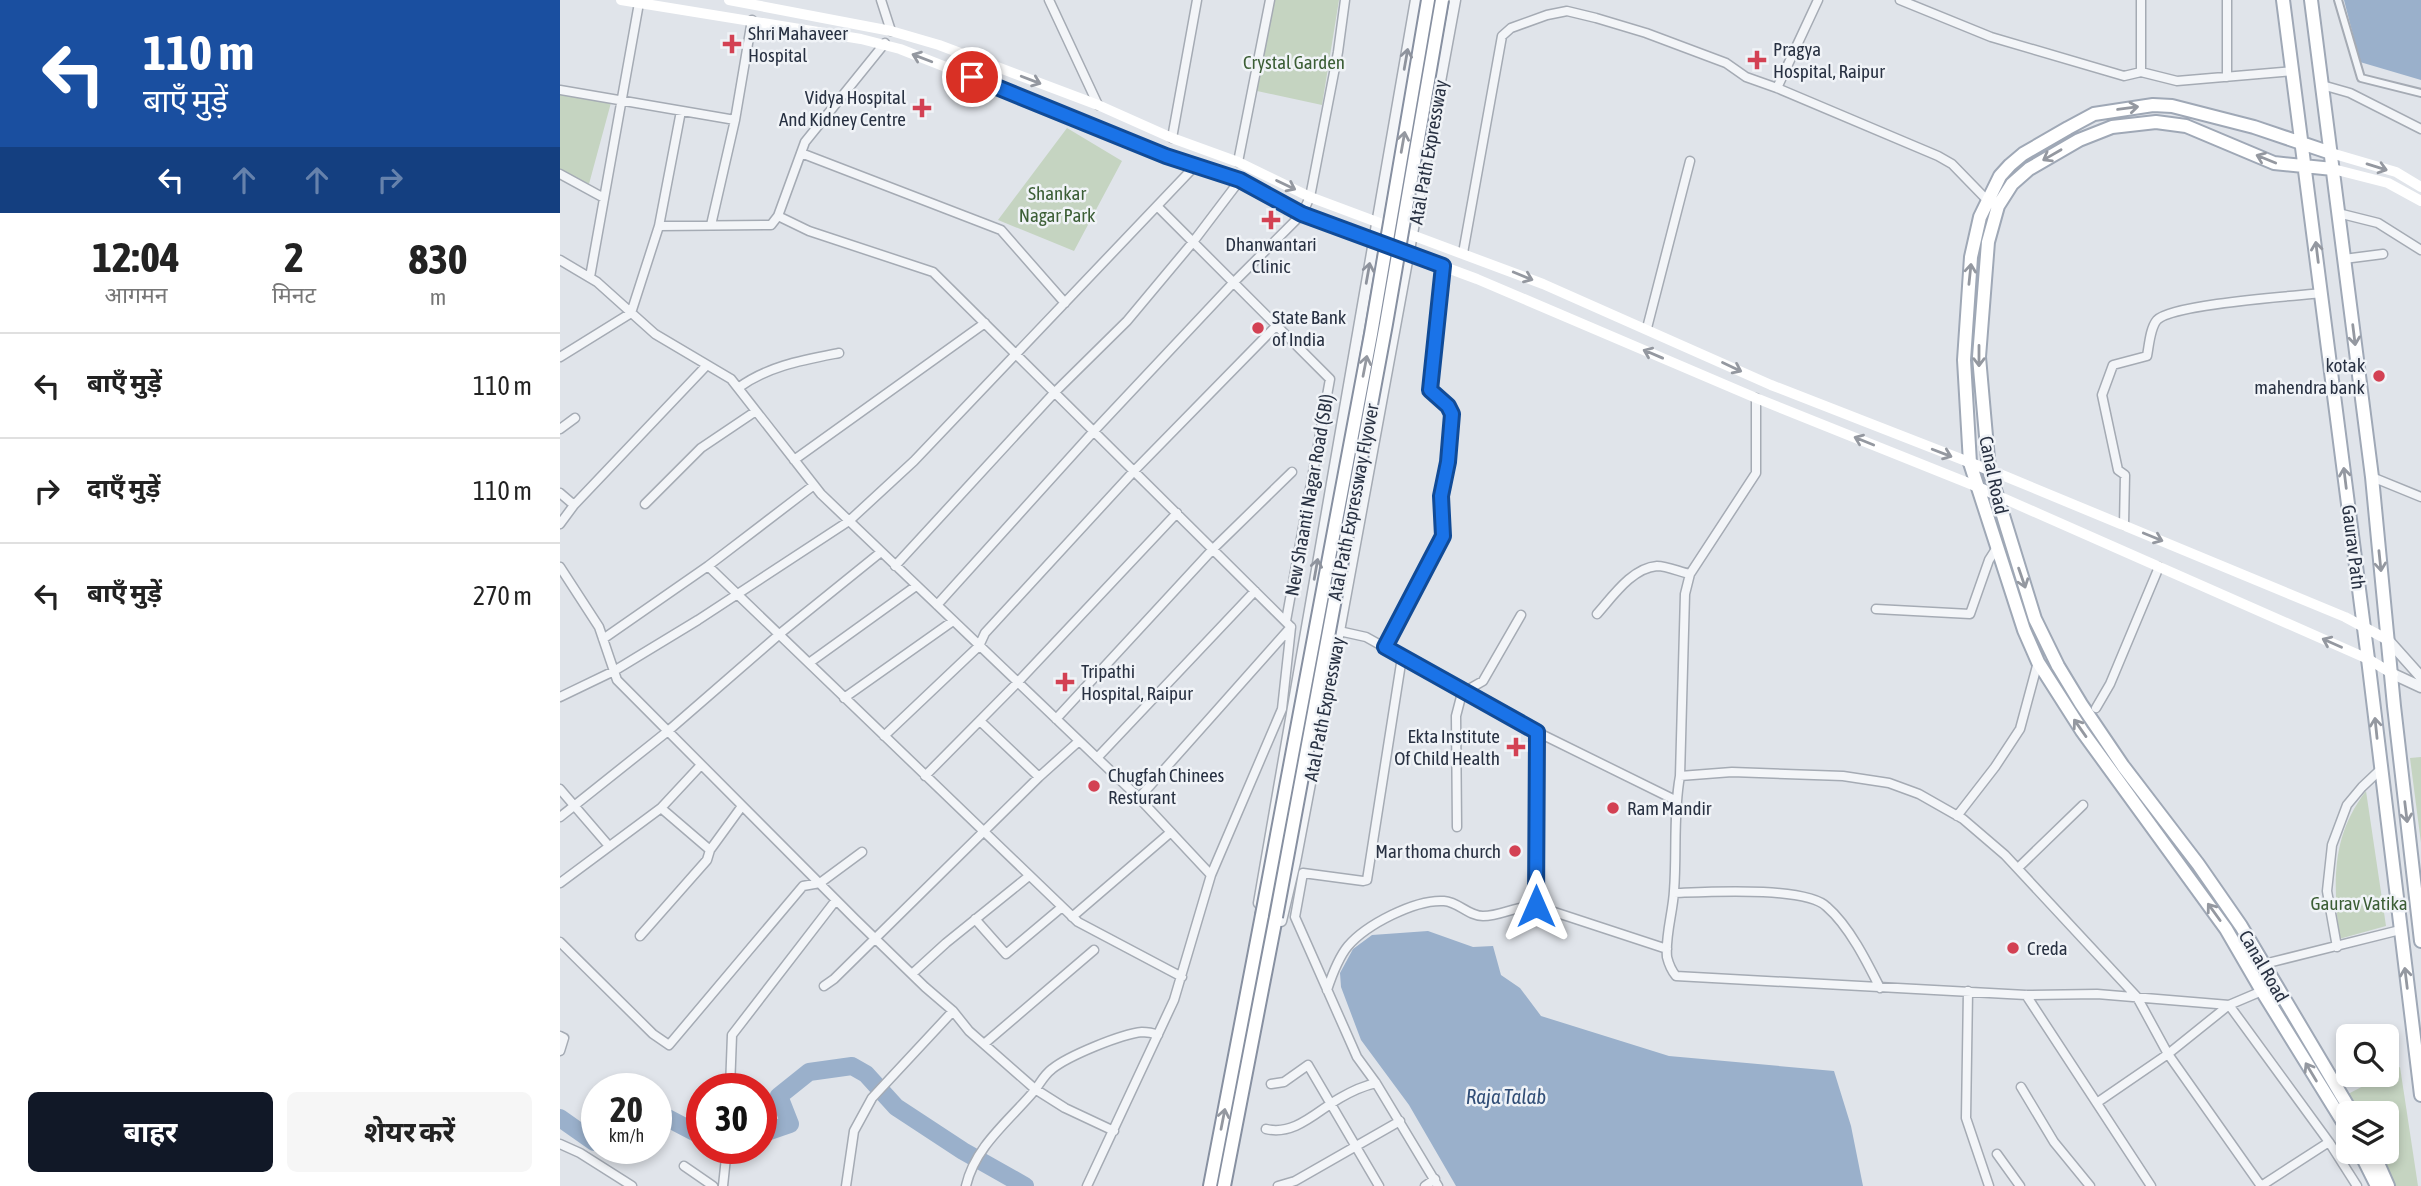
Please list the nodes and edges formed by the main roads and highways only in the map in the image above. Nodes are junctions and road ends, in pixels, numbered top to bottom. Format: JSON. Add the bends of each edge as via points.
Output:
{"nodes":[{"id":1,"x":621,"y":0,"type":"edge"},
{"id":2,"x":729,"y":0,"type":"edge"},
{"id":3,"x":1428,"y":0,"type":"edge"},
{"id":4,"x":1442,"y":0,"type":"edge"},
{"id":5,"x":2283,"y":0,"type":"edge"},
{"id":6,"x":2311,"y":0,"type":"edge"},
{"id":7,"x":2302,"y":143,"type":"junction"},
{"id":8,"x":2331,"y":153,"type":"junction"},
{"id":9,"x":2306,"y":167,"type":"junction"},
{"id":10,"x":2333,"y":169,"type":"junction"},
{"id":11,"x":2421,"y":187,"type":"edge"},
{"id":12,"x":2421,"y":201,"type":"edge"},
{"id":13,"x":1993,"y":203,"type":"junction"},
{"id":14,"x":1484,"y":261,"type":"junction"},
{"id":15,"x":1477,"y":279,"type":"junction"},
{"id":16,"x":1969,"y":463,"type":"junction"},
{"id":17,"x":1989,"y":470,"type":"junction"},
{"id":18,"x":1978,"y":487,"type":"junction"},
{"id":19,"x":1995,"y":495,"type":"junction"},
{"id":20,"x":2364,"y":627,"type":"junction"},
{"id":21,"x":2388,"y":640,"type":"junction"},
{"id":22,"x":2368,"y":659,"type":"junction"},
{"id":23,"x":2393,"y":674,"type":"junction"},
{"id":24,"x":2421,"y":941,"type":"edge"},
{"id":25,"x":2421,"y":1095,"type":"edge"},
{"id":26,"x":2345,"y":1101,"type":"edge"},
{"id":27,"x":2336,"y":1111,"type":"edge"},
{"id":28,"x":2366,"y":1164,"type":"edge"},
{"id":29,"x":2379,"y":1164,"type":"edge"},
{"id":30,"x":1210,"y":1186,"type":"edge"},
{"id":31,"x":1224,"y":1186,"type":"edge"},
{"id":32,"x":2377,"y":1186,"type":"edge"},
{"id":33,"x":2388,"y":1186,"type":"edge"}],
"edges":[{"from":15,"to":1,"type":"main road","one_way":true,"via":[[1302,214],[1240,180],[885,43]]},
{"from":2,"to":14,"type":"main road","one_way":true,"via":[[891,31],[939,45],[1238,162],[1310,197]]},
{"from":30,"to":3,"type":"main road","name":"Atal Path Expressway Flyover","one_way":true,"bridge":true,"via":[[1371,334]]},
{"from":4,"to":31,"type":"main road","name":"Atal Path Expressway Flyover","bridge":true},
{"from":5,"to":7,"type":"main road","name":"Gaurav Path"},
{"from":6,"to":8,"type":"main road"},
{"from":7,"to":8,"type":"main road"},
{"from":7,"to":9,"type":"main road","name":"Gaurav Path"},
{"from":13,"to":7,"type":"main road","one_way":true,"via":[[2000,176],[2023,154],[2094,114],[2122,108],[2172,106]]},
{"from":8,"to":10,"type":"main road"},
{"from":8,"to":11,"type":"main road","one_way":true,"via":[[2396,172]]},
{"from":9,"to":10,"type":"main road","name":"Canal Road"},
{"from":9,"to":13,"type":"main road","name":"Canal Road","one_way":true,"via":[[2274,163],[2186,127],[2128,124],[2079,140],[2029,169]]},
{"from":20,"to":9,"type":"main road","name":"Gaurav Path","one_way":true},
{"from":10,"to":12,"type":"main road","name":"Canal Road","via":[[2388,183]]},
{"from":10,"to":21,"type":"main road","one_way":true},
{"from":16,"to":13,"type":"main road","one_way":true,"via":[[1964,360],[1968,297],[1980,217]]},
{"from":13,"to":17,"type":"main road","name":"Canal Road","one_way":true,"via":[[1979,356]]},
{"from":14,"to":15,"type":"main road"},
{"from":14,"to":16,"type":"main road","one_way":true},
{"from":18,"to":15,"type":"main road","one_way":true},
{"from":16,"to":17,"type":"main road"},
{"from":16,"to":18,"type":"main road"},
{"from":17,"to":19,"type":"main road","name":"Canal Road"},
{"from":17,"to":20,"type":"main road","one_way":true},
{"from":18,"to":19,"type":"main road"},
{"from":27,"to":18,"type":"main road","one_way":true,"via":[[2227,929],[2090,742],[2038,662]]},
{"from":22,"to":19,"type":"main road","one_way":true},
{"from":19,"to":26,"type":"main road","name":"Canal Road","one_way":true,"via":[[2035,619],[2058,666],[2264,964]]},
{"from":20,"to":21,"type":"main road"},
{"from":20,"to":22,"type":"main road","name":"Gaurav Path"},
{"from":21,"to":23,"type":"main road"},
{"from":22,"to":23,"type":"main road"},
{"from":25,"to":22,"type":"main road","name":"Gaurav Path","one_way":true},
{"from":23,"to":24,"type":"main road","one_way":true},
{"from":28,"to":32,"type":"main road"},
{"from":29,"to":33,"type":"main road"}]}
